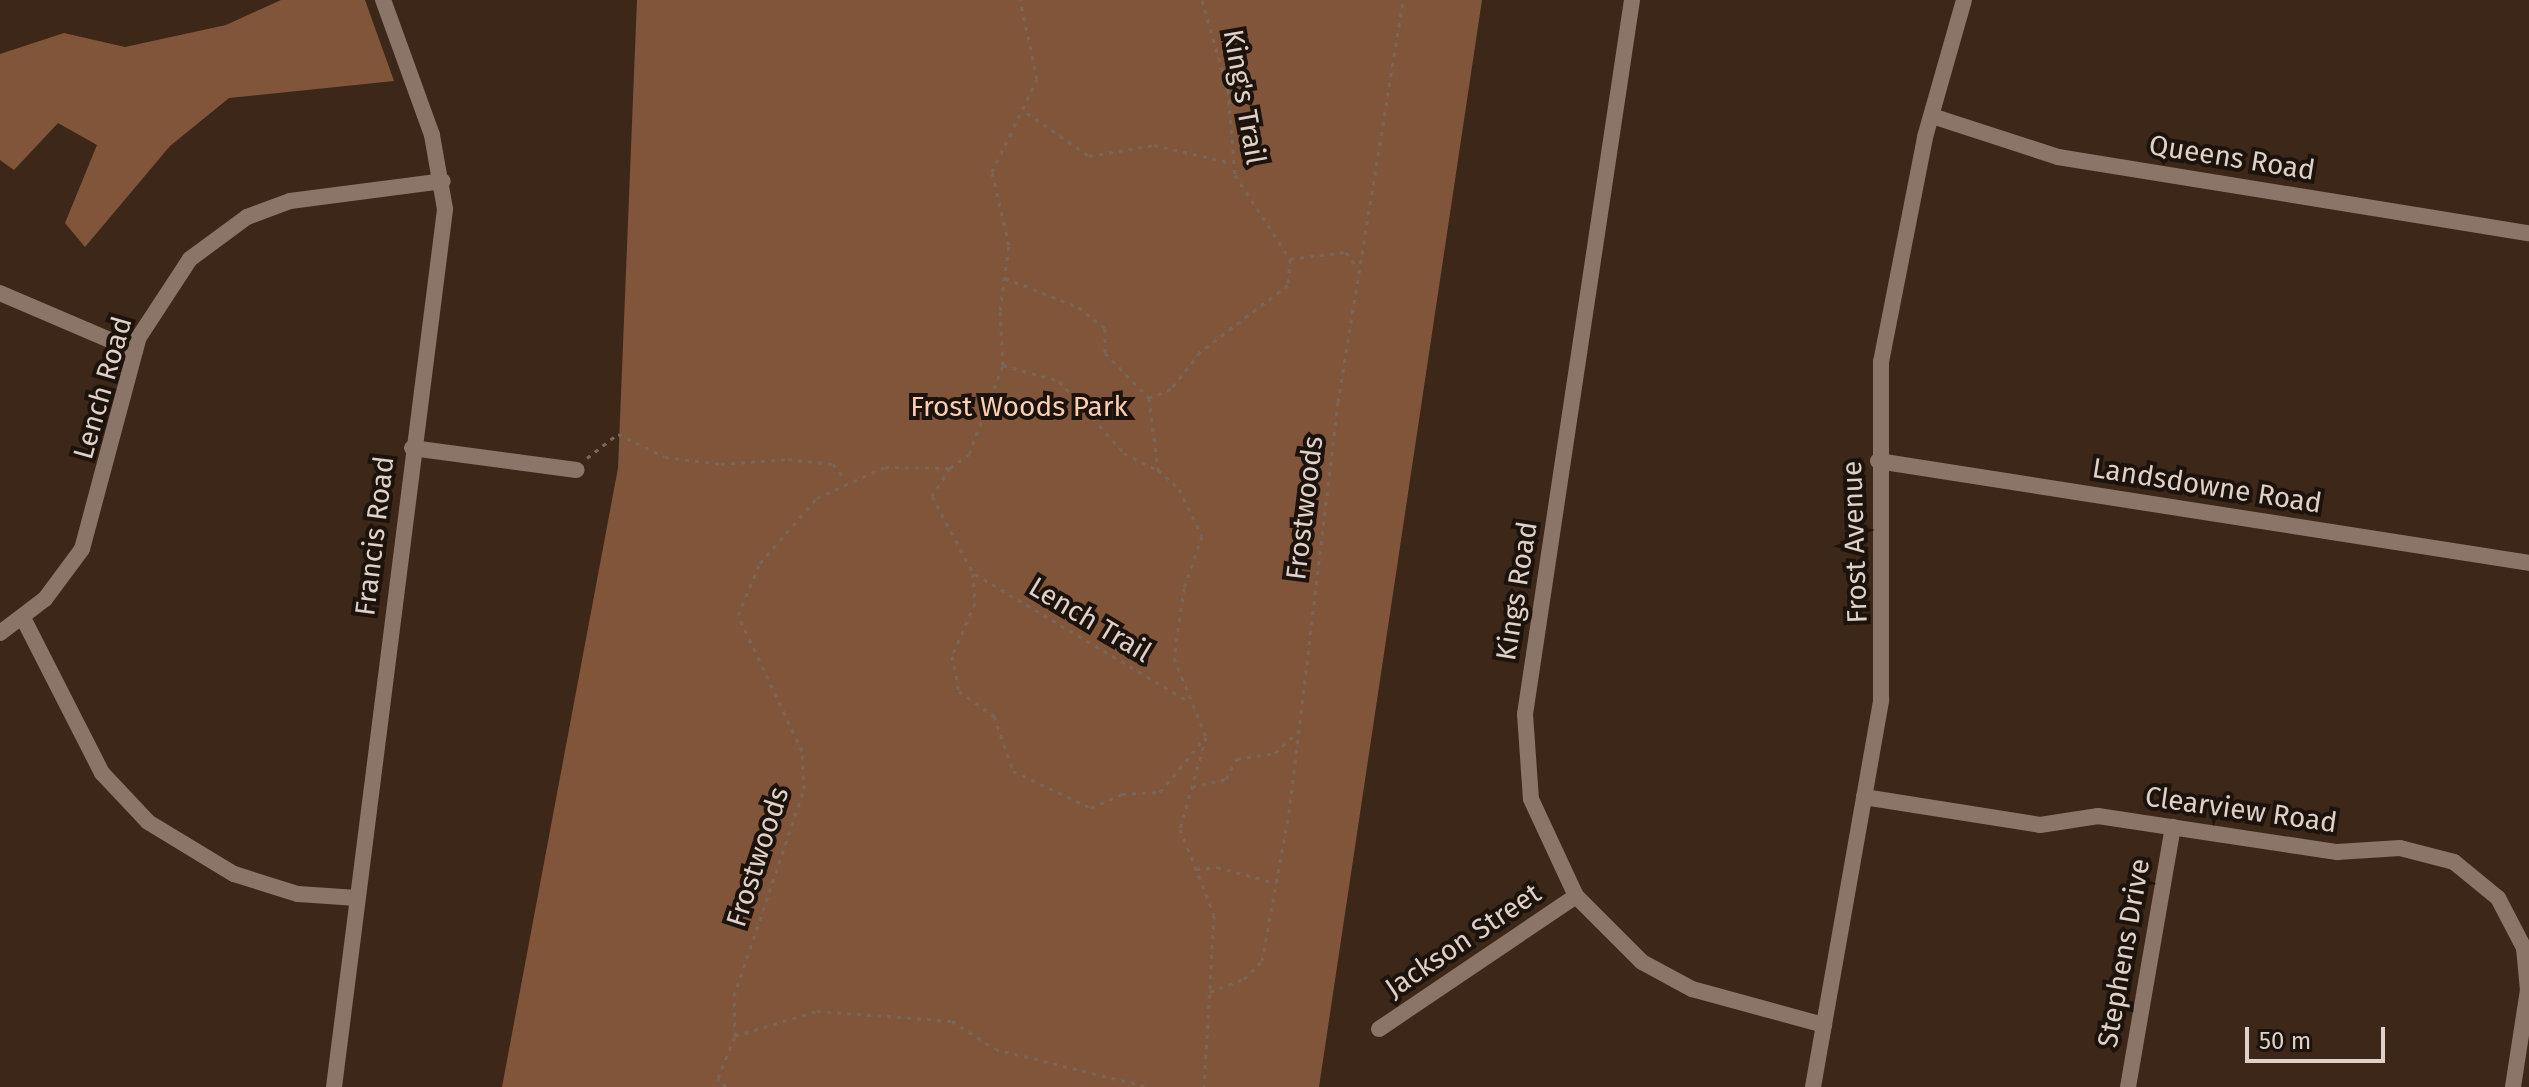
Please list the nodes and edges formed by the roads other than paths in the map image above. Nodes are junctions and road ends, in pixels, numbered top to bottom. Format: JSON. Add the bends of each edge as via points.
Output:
{"nodes":[{"id":1,"x":383,"y":0,"type":"edge"},
{"id":2,"x":1632,"y":0,"type":"edge"},
{"id":3,"x":1964,"y":0,"type":"edge"},
{"id":4,"x":1932,"y":116,"type":"junction"},
{"id":5,"x":443,"y":181,"type":"junction"},
{"id":6,"x":2529,"y":233,"type":"edge"},
{"id":7,"x":0,"y":293,"type":"edge"},
{"id":8,"x":135,"y":351,"type":"junction"},
{"id":9,"x":412,"y":448,"type":"junction"},
{"id":10,"x":1878,"y":461,"type":"junction"},
{"id":11,"x":577,"y":470,"type":"road end"},
{"id":12,"x":2529,"y":563,"type":"edge"},
{"id":13,"x":23,"y":618,"type":"junction"},
{"id":14,"x":0,"y":633,"type":"edge"},
{"id":15,"x":1864,"y":797,"type":"junction"},
{"id":16,"x":2173,"y":827,"type":"junction"},
{"id":17,"x":1576,"y":896,"type":"junction"},
{"id":18,"x":357,"y":898,"type":"junction"},
{"id":19,"x":1824,"y":1025,"type":"junction"},
{"id":20,"x":1379,"y":1029,"type":"dead end"},
{"id":21,"x":334,"y":1087,"type":"edge"},
{"id":22,"x":1813,"y":1087,"type":"edge"},
{"id":23,"x":2128,"y":1087,"type":"edge"},
{"id":24,"x":2513,"y":1087,"type":"edge"}],
"edges":[{"from":1,"to":5,"type":"street","name":"Francis Road"},
{"from":2,"to":17,"type":"street","name":"Kings Road","via":[[1525,714],[1531,799]]},
{"from":3,"to":4,"type":"street","name":"Frost Avenue"},
{"from":4,"to":6,"type":"street","name":"Queens Road","via":[[2058,157]]},
{"from":4,"to":10,"type":"street","name":"Frost Avenue","via":[[1881,362]]},
{"from":5,"to":8,"type":"street","name":"Lench Road","via":[[309,196],[247,217],[174,276]]},
{"from":5,"to":9,"type":"street","name":"Francis Road","via":[[444,234]]},
{"from":7,"to":8,"type":"street"},
{"from":8,"to":13,"type":"street","name":"Lench Road","via":[[91,530],[59,584]]},
{"from":9,"to":11,"type":"street"},
{"from":9,"to":18,"type":"street","name":"Francis Road"},
{"from":10,"to":12,"type":"street","name":"Landsdowne Road"},
{"from":10,"to":15,"type":"street","name":"Frost Avenue","via":[[1885,649]]},
{"from":13,"to":14,"type":"street","name":"Lench Road"},
{"from":13,"to":18,"type":"street","via":[[102,773],[148,822],[203,860],[255,882]]},
{"from":15,"to":16,"type":"street","name":"Clearview Road","via":[[2040,825],[2098,816]]},
{"from":15,"to":19,"type":"street","name":"Frost Avenue"},
{"from":16,"to":23,"type":"street","name":"Stephens Drive"},
{"from":16,"to":24,"type":"street","name":"Clearview Road","via":[[2337,852],[2414,849],[2478,878],[2506,909],[2527,962]]},
{"from":17,"to":19,"type":"street","name":"Kings Road","via":[[1619,944],[1666,977],[1728,1002]]},
{"from":17,"to":20,"type":"street","name":"Jackson Street"},
{"from":18,"to":21,"type":"street","name":"Francis Road"},
{"from":19,"to":22,"type":"street","name":"Frost Avenue"}]}
